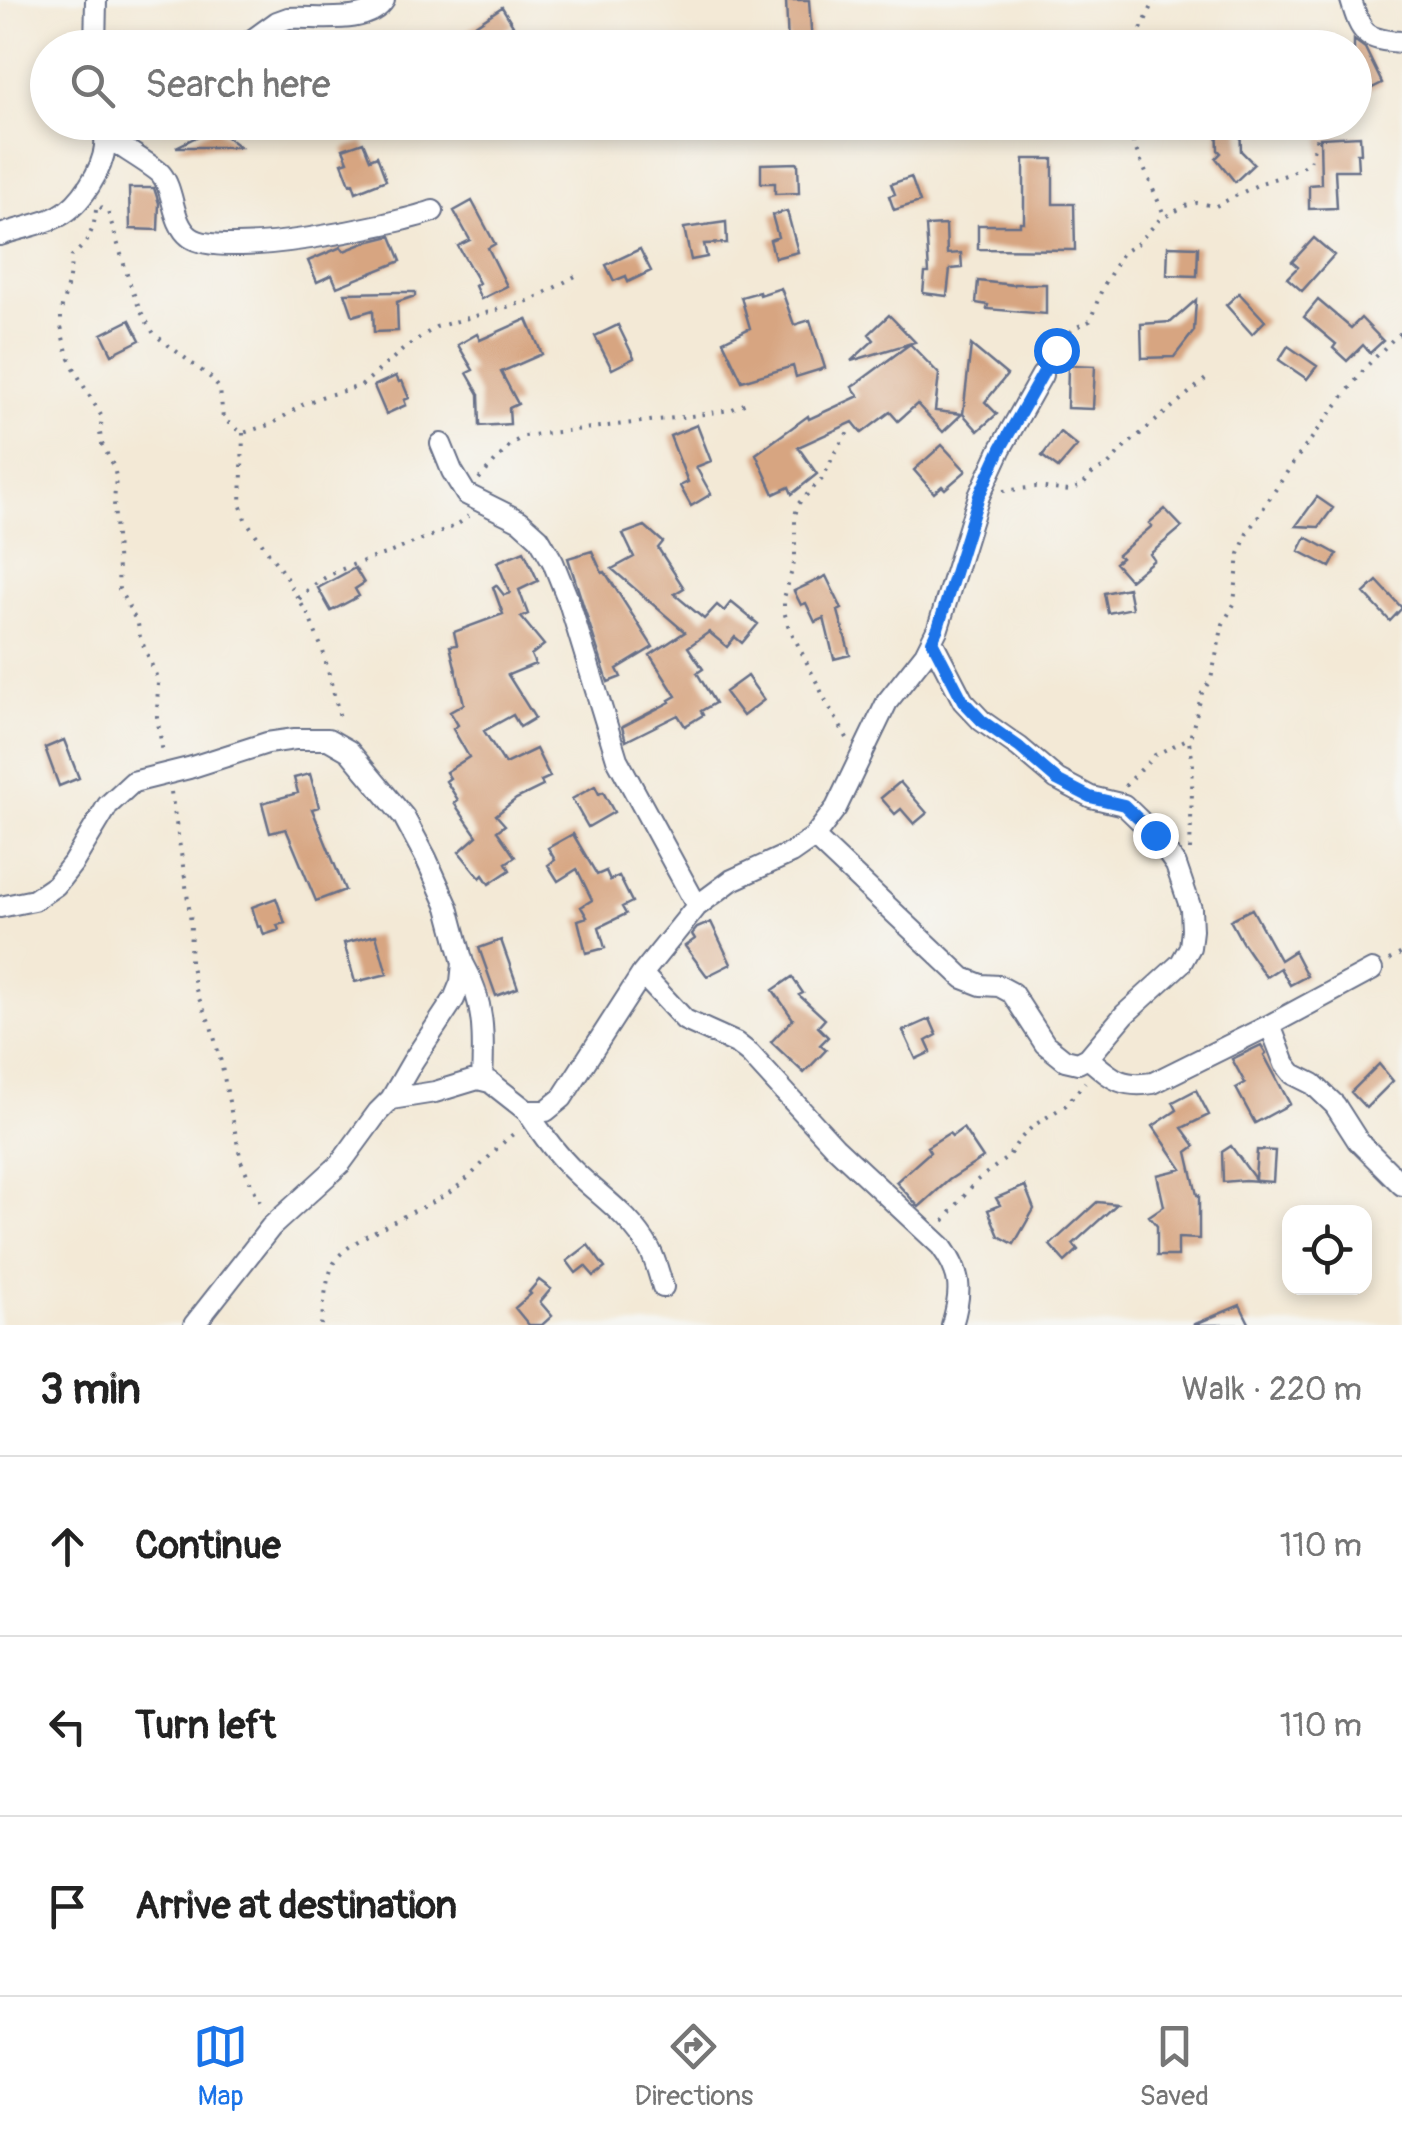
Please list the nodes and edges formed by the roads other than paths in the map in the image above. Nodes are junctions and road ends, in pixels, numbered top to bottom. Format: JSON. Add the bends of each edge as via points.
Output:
{"nodes":[{"id":1,"x":96,"y":0,"type":"edge"},
{"id":2,"x":384,"y":0,"type":"edge"},
{"id":3,"x":1350,"y":0,"type":"edge"},
{"id":4,"x":95,"y":30,"type":"edge"},
{"id":5,"x":266,"y":30,"type":"edge"},
{"id":6,"x":1362,"y":30,"type":"edge"},
{"id":7,"x":1372,"y":38,"type":"edge"},
{"id":8,"x":1402,"y":42,"type":"edge"},
{"id":9,"x":108,"y":140,"type":"edge"},
{"id":10,"x":120,"y":140,"type":"edge"},
{"id":11,"x":433,"y":211,"type":"dead end"},
{"id":12,"x":0,"y":236,"type":"edge"},
{"id":13,"x":1042,"y":375,"type":"road end"},
{"id":14,"x":441,"y":444,"type":"dead end"},
{"id":15,"x":932,"y":641,"type":"junction"},
{"id":16,"x":814,"y":837,"type":"junction"},
{"id":17,"x":697,"y":906,"type":"junction"},
{"id":18,"x":0,"y":907,"type":"edge"},
{"id":19,"x":463,"y":963,"type":"junction"},
{"id":20,"x":1372,"y":970,"type":"dead end"},
{"id":21,"x":642,"y":974,"type":"junction"},
{"id":22,"x":1270,"y":1026,"type":"junction"},
{"id":23,"x":1093,"y":1062,"type":"junction"},
{"id":24,"x":482,"y":1080,"type":"junction"},
{"id":25,"x":391,"y":1099,"type":"junction"},
{"id":26,"x":530,"y":1115,"type":"junction"},
{"id":27,"x":1402,"y":1185,"type":"edge"},
{"id":28,"x":664,"y":1287,"type":"dead end"},
{"id":29,"x":194,"y":1325,"type":"edge"},
{"id":30,"x":952,"y":1325,"type":"edge"}],
"edges":[{"from":1,"to":4,"type":"street"},
{"from":2,"to":5,"type":"street","via":[[362,16],[288,18]]},
{"from":3,"to":6,"type":"street"},
{"from":7,"to":8,"type":"street"},
{"from":9,"to":12,"type":"street","via":[[74,206]]},
{"from":10,"to":11,"type":"street","via":[[162,176],[180,224],[198,240],[294,241]]},
{"from":13,"to":15,"type":"street","via":[[979,496]]},
{"from":14,"to":17,"type":"street","via":[[472,497],[520,520],[540,538],[568,602],[617,759]]},
{"from":15,"to":16,"type":"street","via":[[887,702],[836,808]]},
{"from":15,"to":23,"type":"street","via":[[963,701],[982,721],[1057,780],[1124,805],[1176,866],[1191,909],[1190,946],[1181,963],[1124,1014]]},
{"from":16,"to":17,"type":"street"},
{"from":16,"to":23,"type":"street","via":[[962,978],[1012,993],[1045,1044],[1065,1060]]},
{"from":17,"to":21,"type":"street"},
{"from":18,"to":19,"type":"street","via":[[34,900],[56,885],[108,805],[133,782],[268,743],[328,739],[349,751],[404,818],[448,907]]},
{"from":19,"to":24,"type":"street","via":[[481,1005]]},
{"from":19,"to":25,"type":"street","via":[[454,999]]},
{"from":20,"to":22,"type":"street"},
{"from":21,"to":26,"type":"street","via":[[562,1098]]},
{"from":21,"to":30,"type":"street","via":[[686,1020],[750,1054],[835,1147],[934,1238],[959,1277]]},
{"from":22,"to":23,"type":"street","via":[[1153,1083],[1120,1084]]},
{"from":22,"to":27,"type":"street","via":[[1293,1074],[1335,1104],[1358,1141]]},
{"from":24,"to":25,"type":"street"},
{"from":24,"to":26,"type":"street"},
{"from":25,"to":29,"type":"street","via":[[340,1164],[271,1226]]},
{"from":26,"to":28,"type":"street","via":[[576,1172],[630,1222]]}]}
